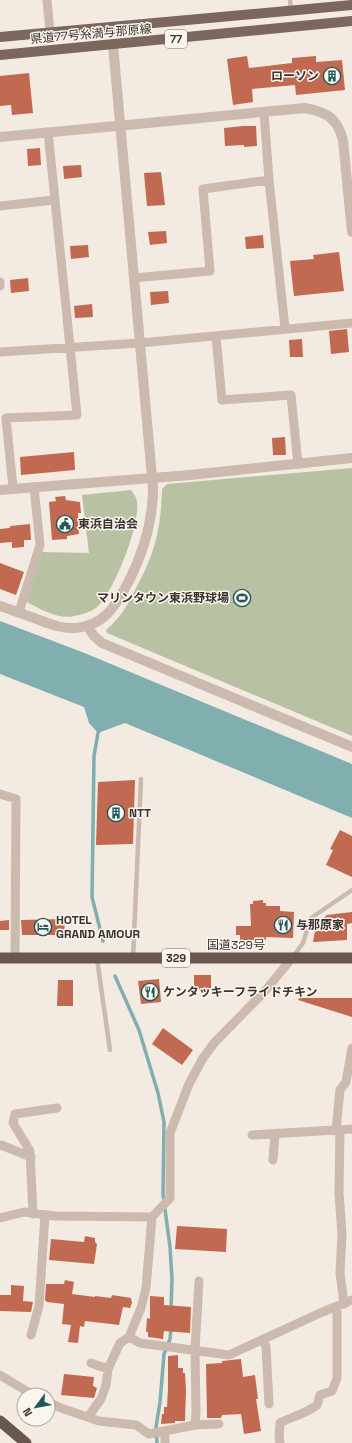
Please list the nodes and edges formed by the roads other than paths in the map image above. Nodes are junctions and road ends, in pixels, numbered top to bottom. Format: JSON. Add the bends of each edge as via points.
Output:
{"nodes":[{"id":1,"x":47,"y":0,"type":"edge"},
{"id":2,"x":290,"y":5,"type":"edge"},
{"id":3,"x":352,"y":5,"type":"edge"},
{"id":4,"x":352,"y":21,"type":"edge"},
{"id":5,"x":50,"y":32,"type":"junction"},
{"id":6,"x":0,"y":37,"type":"edge"},
{"id":7,"x":112,"y":45,"type":"junction"},
{"id":8,"x":0,"y":55,"type":"edge"},
{"id":9,"x":264,"y":112,"type":"junction"},
{"id":10,"x":120,"y":126,"type":"junction"},
{"id":11,"x":48,"y":132,"type":"junction"},
{"id":12,"x":0,"y":137,"type":"edge"},
{"id":13,"x":269,"y":180,"type":"junction"},
{"id":14,"x":54,"y":200,"type":"junction"},
{"id":15,"x":0,"y":206,"type":"edge"},
{"id":16,"x":352,"y":232,"type":"edge"},
{"id":17,"x":134,"y":278,"type":"junction"},
{"id":18,"x":0,"y":282,"type":"edge"},
{"id":19,"x":0,"y":286,"type":"edge"},
{"id":20,"x":352,"y":323,"type":"edge"},
{"id":21,"x":285,"y":328,"type":"junction"},
{"id":22,"x":216,"y":336,"type":"junction"},
{"id":23,"x":140,"y":343,"type":"junction"},
{"id":24,"x":70,"y":348,"type":"junction"},
{"id":25,"x":0,"y":352,"type":"edge"},
{"id":26,"x":352,"y":458,"type":"edge"},
{"id":27,"x":298,"y":464,"type":"junction"},
{"id":28,"x":152,"y":478,"type":"junction"},
{"id":29,"x":34,"y":487,"type":"junction"},
{"id":30,"x":13,"y":488,"type":"junction"},
{"id":31,"x":0,"y":490,"type":"edge"},
{"id":32,"x":0,"y":606,"type":"edge"},
{"id":33,"x":18,"y":612,"type":"junction"},
{"id":34,"x":87,"y":626,"type":"junction"},
{"id":35,"x":352,"y":747,"type":"edge"},
{"id":36,"x":141,"y":779,"type":"dead end"},
{"id":37,"x":0,"y":794,"type":"edge"},
{"id":38,"x":352,"y":890,"type":"edge"},
{"id":39,"x":0,"y":958,"type":"edge"},
{"id":40,"x":15,"y":958,"type":"junction"},
{"id":41,"x":97,"y":958,"type":"junction"},
{"id":42,"x":133,"y":958,"type":"junction"},
{"id":43,"x":292,"y":958,"type":"junction"},
{"id":44,"x":352,"y":958,"type":"edge"},
{"id":45,"x":352,"y":1048,"type":"edge"},
{"id":46,"x":110,"y":1050,"type":"dead end"},
{"id":47,"x":57,"y":1108,"type":"dead end"},
{"id":48,"x":352,"y":1129,"type":"edge"},
{"id":49,"x":338,"y":1130,"type":"junction"},
{"id":50,"x":275,"y":1134,"type":"junction"},
{"id":51,"x":252,"y":1135,"type":"dead end"},
{"id":52,"x":1,"y":1145,"type":"dead end"},
{"id":53,"x":31,"y":1157,"type":"junction"},
{"id":54,"x":274,"y":1160,"type":"dead end"},
{"id":55,"x":33,"y":1214,"type":"junction"},
{"id":56,"x":45,"y":1215,"type":"junction"},
{"id":57,"x":152,"y":1217,"type":"junction"},
{"id":58,"x":0,"y":1218,"type":"edge"},
{"id":59,"x":199,"y":1281,"type":"dead end"},
{"id":60,"x":344,"y":1304,"type":"edge"},
{"id":61,"x":31,"y":1335,"type":"dead end"},
{"id":62,"x":129,"y":1337,"type":"junction"},
{"id":63,"x":263,"y":1339,"type":"junction"},
{"id":64,"x":195,"y":1350,"type":"junction"},
{"id":65,"x":91,"y":1363,"type":"dead end"},
{"id":66,"x":108,"y":1369,"type":"junction"},
{"id":67,"x":0,"y":1376,"type":"edge"},
{"id":68,"x":19,"y":1387,"type":"edge"},
{"id":69,"x":269,"y":1404,"type":"dead end"},
{"id":70,"x":56,"y":1406,"type":"edge"},
{"id":71,"x":88,"y":1417,"type":"junction"},
{"id":72,"x":0,"y":1421,"type":"edge"},
{"id":73,"x":219,"y":1424,"type":"dead end"},
{"id":74,"x":195,"y":1425,"type":"junction"},
{"id":75,"x":165,"y":1432,"type":"junction"},
{"id":76,"x":26,"y":1443,"type":"edge"},
{"id":77,"x":165,"y":1443,"type":"edge"},
{"id":78,"x":280,"y":1443,"type":"edge"}],
"edges":[{"from":1,"to":5,"type":"street"},
{"from":2,"to":3,"type":"main road","name":"県道77号糸満与那原線","number":"77"},
{"from":2,"to":5,"type":"main road","name":"県道77号糸満与那原線","number":"77"},
{"from":4,"to":7,"type":"main road","name":"県道77号糸満与那原線","number":"77"},
{"from":5,"to":6,"type":"main road","name":"県道77号糸満与那原線","number":"77"},
{"from":7,"to":8,"type":"main road","name":"県道77号糸満与那原線","number":"77"},
{"from":7,"to":10,"type":"street"},
{"from":9,"to":10,"type":"street"},
{"from":9,"to":13,"type":"street"},
{"from":9,"to":16,"type":"street","via":[[305,108],[319,110],[337,125],[343,140]]},
{"from":10,"to":11,"type":"street"},
{"from":10,"to":17,"type":"street"},
{"from":11,"to":12,"type":"street"},
{"from":11,"to":14,"type":"street"},
{"from":13,"to":17,"type":"street","via":[[203,189],[210,271]]},
{"from":13,"to":21,"type":"street"},
{"from":14,"to":15,"type":"street"},
{"from":14,"to":24,"type":"street"},
{"from":17,"to":23,"type":"street"},
{"from":18,"to":19,"type":"street"},
{"from":20,"to":21,"type":"street"},
{"from":21,"to":22,"type":"street"},
{"from":22,"to":23,"type":"street"},
{"from":22,"to":27,"type":"street","via":[[222,400],[291,395]]},
{"from":23,"to":24,"type":"street"},
{"from":23,"to":28,"type":"street"},
{"from":24,"to":25,"type":"street"},
{"from":24,"to":30,"type":"street","via":[[76,415],[6,418]]},
{"from":26,"to":27,"type":"street"},
{"from":27,"to":28,"type":"street"},
{"from":28,"to":29,"type":"street"},
{"from":28,"to":34,"type":"street","via":[[153,503],[150,524],[138,563],[112,611],[101,620]]},
{"from":29,"to":30,"type":"street"},
{"from":29,"to":33,"type":"street","via":[[40,545]]},
{"from":30,"to":31,"type":"street"},
{"from":32,"to":33,"type":"street"},
{"from":33,"to":34,"type":"street","via":[[60,628]]},
{"from":34,"to":35,"type":"street","via":[[102,642]]},
{"from":36,"to":42,"type":"lane"},
{"from":37,"to":40,"type":"street","via":[[16,799]]},
{"from":38,"to":43,"type":"lane","via":[[311,918],[303,943]]},
{"from":39,"to":40,"type":"highway","name":"国道329号","number":"329"},
{"from":40,"to":41,"type":"highway","name":"国道329号","number":"329"},
{"from":41,"to":42,"type":"highway","name":"国道329号","number":"329"},
{"from":41,"to":46,"type":"lane"},
{"from":42,"to":43,"type":"highway","name":"国道329号","number":"329"},
{"from":43,"to":44,"type":"highway","name":"国道329号","number":"329"},
{"from":43,"to":57,"type":"street","via":[[265,991],[202,1058],[188,1084],[170,1133],[170,1198]]},
{"from":45,"to":49,"type":"street","via":[[346,1082],[340,1090]]},
{"from":47,"to":53,"type":"street","via":[[15,1114],[13,1122],[30,1150]]},
{"from":48,"to":49,"type":"street"},
{"from":49,"to":50,"type":"street"},
{"from":49,"to":60,"type":"street","via":[[342,1234],[340,1273]]},
{"from":50,"to":51,"type":"street"},
{"from":50,"to":54,"type":"street"},
{"from":52,"to":53,"type":"street"},
{"from":53,"to":55,"type":"street"},
{"from":55,"to":56,"type":"street"},
{"from":55,"to":58,"type":"street","via":[[24,1212]]},
{"from":56,"to":57,"type":"street"},
{"from":56,"to":61,"type":"street","via":[[39,1306]]},
{"from":57,"to":62,"type":"street","via":[[146,1288]]},
{"from":59,"to":64,"type":"street"},
{"from":60,"to":63,"type":"street"},
{"from":60,"to":78,"type":"street","via":[[337,1378],[332,1391],[320,1395],[317,1405],[309,1411],[280,1423]]},
{"from":62,"to":64,"type":"street","via":[[140,1343]]},
{"from":62,"to":66,"type":"street","via":[[120,1343]]},
{"from":63,"to":64,"type":"street","via":[[229,1355]]},
{"from":63,"to":69,"type":"street","via":[[266,1347]]},
{"from":64,"to":74,"type":"street"},
{"from":65,"to":66,"type":"street"},
{"from":66,"to":71,"type":"street","via":[[101,1399]]},
{"from":67,"to":68,"type":"street"},
{"from":70,"to":71,"type":"street"},
{"from":71,"to":75,"type":"street","via":[[99,1422],[136,1425],[149,1434]]},
{"from":72,"to":76,"type":"highway"},
{"from":73,"to":74,"type":"street"},
{"from":74,"to":75,"type":"street"},
{"from":75,"to":77,"type":"street"}]}
